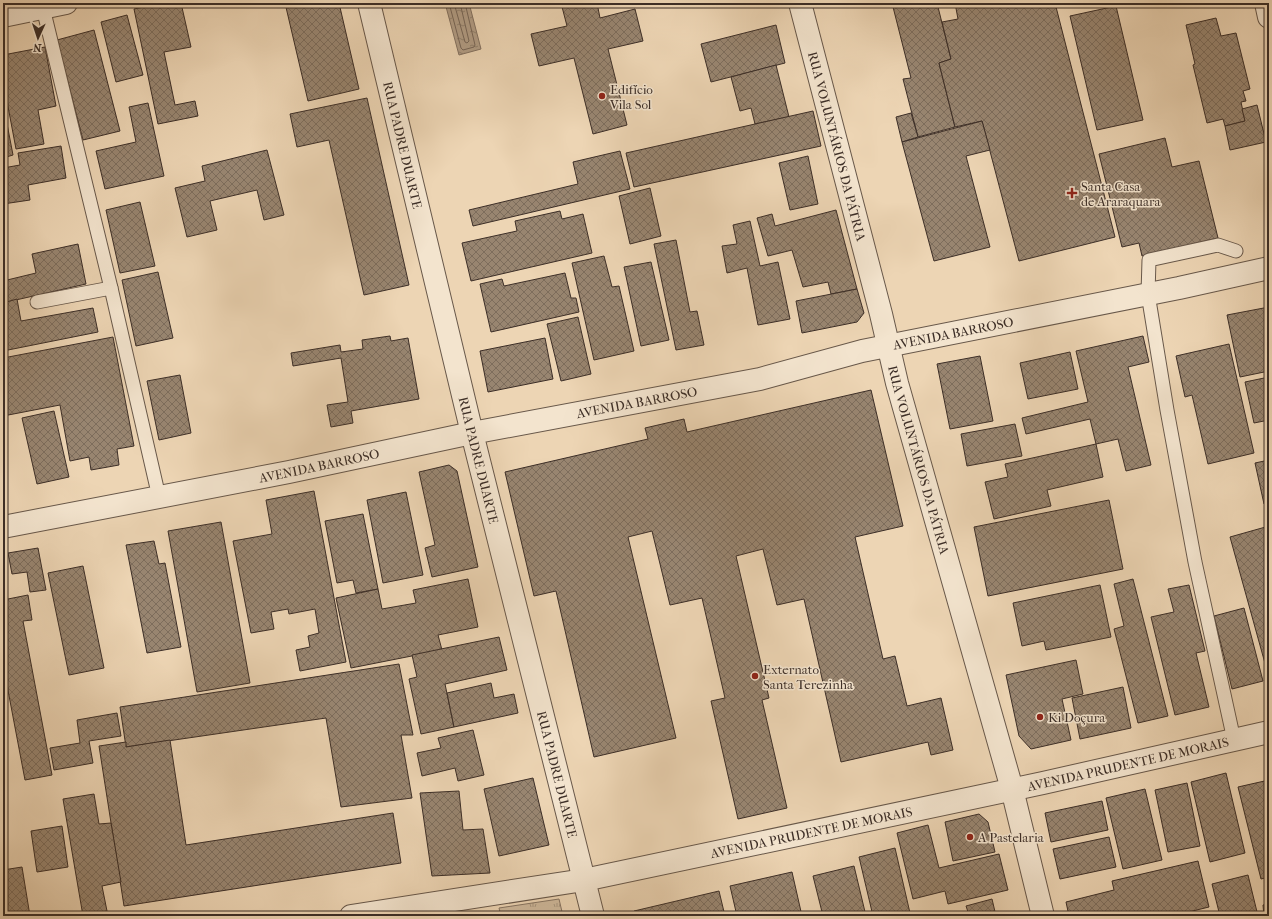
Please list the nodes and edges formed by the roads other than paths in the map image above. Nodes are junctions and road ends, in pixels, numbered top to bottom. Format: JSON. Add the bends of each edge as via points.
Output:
{"nodes":[{"id":1,"x":66,"y":3,"type":"edge"},
{"id":2,"x":369,"y":3,"type":"edge"},
{"id":3,"x":800,"y":3,"type":"edge"},
{"id":4,"x":1266,"y":3,"type":"edge"},
{"id":5,"x":43,"y":8,"type":"junction"},
{"id":6,"x":3,"y":16,"type":"edge"},
{"id":7,"x":1269,"y":18,"type":"edge"},
{"id":8,"x":1236,"y":251,"type":"dead end"},
{"id":9,"x":1269,"y":268,"type":"edge"},
{"id":10,"x":112,"y":288,"type":"junction"},
{"id":11,"x":1148,"y":294,"type":"junction"},
{"id":12,"x":37,"y":302,"type":"dead end"},
{"id":13,"x":888,"y":346,"type":"junction"},
{"id":14,"x":472,"y":433,"type":"junction"},
{"id":15,"x":159,"y":497,"type":"junction"},
{"id":16,"x":3,"y":527,"type":"edge"},
{"id":17,"x":1269,"y":732,"type":"edge"},
{"id":18,"x":1234,"y":740,"type":"junction"},
{"id":19,"x":1012,"y":789,"type":"junction"},
{"id":20,"x":584,"y":880,"type":"junction"},
{"id":21,"x":351,"y":916,"type":"edge"},
{"id":22,"x":593,"y":916,"type":"edge"},
{"id":23,"x":1043,"y":916,"type":"edge"}],
"edges":[{"from":1,"to":5,"type":"street"},
{"from":2,"to":14,"type":"street","name":"RUA PADRE DUARTE"},
{"from":3,"to":13,"type":"street","name":"RUA VOLUNTÁRIOS DA PÁTRIA"},
{"from":4,"to":7,"type":"street"},
{"from":5,"to":6,"type":"street"},
{"from":5,"to":10,"type":"lane"},
{"from":8,"to":11,"type":"lane","via":[[1218,245],[1149,260]]},
{"from":9,"to":11,"type":"street","name":"AVENIDA BARROSO"},
{"from":10,"to":12,"type":"lane"},
{"from":10,"to":15,"type":"lane"},
{"from":11,"to":13,"type":"street","name":"AVENIDA BARROSO"},
{"from":11,"to":18,"type":"lane","via":[[1195,562]]},
{"from":13,"to":14,"type":"street","name":"AVENIDA BARROSO","via":[[760,379]]},
{"from":13,"to":19,"type":"street","name":"RUA VOLUNTÁRIOS DA PÁTRIA"},
{"from":14,"to":15,"type":"street","name":"AVENIDA BARROSO"},
{"from":14,"to":20,"type":"street","name":"RUA PADRE DUARTE"},
{"from":15,"to":16,"type":"street","name":"AVENIDA BARROSO"},
{"from":17,"to":18,"type":"street","name":"AVENIDA PRUDENTE DE MORAIS"},
{"from":18,"to":19,"type":"street","name":"AVENIDA PRUDENTE DE MORAIS"},
{"from":19,"to":20,"type":"street","name":"AVENIDA PRUDENTE DE MORAIS"},
{"from":19,"to":23,"type":"street","name":"RUA VOLUNTÁRIOS DA PÁTRIA"},
{"from":20,"to":21,"type":"street","name":"AVENIDA PRUDENTE DE MORAIS"},
{"from":20,"to":22,"type":"street","name":"RUA PADRE DUARTE"}]}
